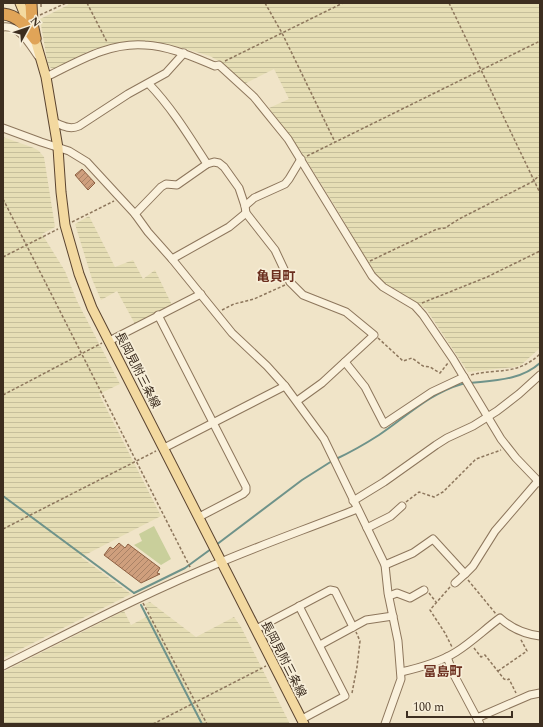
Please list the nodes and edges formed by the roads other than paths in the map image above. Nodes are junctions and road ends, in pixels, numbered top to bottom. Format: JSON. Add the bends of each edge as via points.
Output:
{"nodes":[{"id":1,"x":20,"y":3,"type":"edge"},
{"id":2,"x":31,"y":3,"type":"edge"},
{"id":3,"x":3,"y":14,"type":"edge"},
{"id":4,"x":3,"y":27,"type":"edge"},
{"id":5,"x":35,"y":39,"type":"junction"},
{"id":6,"x":184,"y":53,"type":"junction"},
{"id":7,"x":42,"y":61,"type":"junction"},
{"id":8,"x":46,"y":77,"type":"junction"},
{"id":9,"x":149,"y":84,"type":"junction"},
{"id":10,"x":54,"y":122,"type":"junction"},
{"id":11,"x":3,"y":128,"type":"edge"},
{"id":12,"x":58,"y":148,"type":"junction"},
{"id":13,"x":301,"y":159,"type":"junction"},
{"id":14,"x":207,"y":164,"type":"junction"},
{"id":15,"x":245,"y":206,"type":"junction"},
{"id":16,"x":135,"y":214,"type":"junction"},
{"id":17,"x":246,"y":214,"type":"junction"},
{"id":18,"x":172,"y":259,"type":"junction"},
{"id":19,"x":201,"y":294,"type":"junction"},
{"id":20,"x":158,"y":315,"type":"junction"},
{"id":21,"x":109,"y":340,"type":"junction"},
{"id":22,"x":345,"y":362,"type":"junction"},
{"id":23,"x":540,"y":375,"type":"edge"},
{"id":24,"x":464,"y":377,"type":"junction"},
{"id":25,"x":285,"y":386,"type":"junction"},
{"id":26,"x":297,"y":401,"type":"junction"},
{"id":27,"x":488,"y":417,"type":"junction"},
{"id":28,"x":213,"y":422,"type":"junction"},
{"id":29,"x":164,"y":448,"type":"junction"},
{"id":30,"x":539,"y":482,"type":"edge"},
{"id":31,"x":353,"y":500,"type":"junction"},
{"id":32,"x":402,"y":506,"type":"road end"},
{"id":33,"x":357,"y":509,"type":"junction"},
{"id":34,"x":199,"y":517,"type":"junction"},
{"id":35,"x":367,"y":528,"type":"junction"},
{"id":36,"x":222,"y":562,"type":"junction"},
{"id":37,"x":384,"y":565,"type":"junction"},
{"id":38,"x":464,"y":575,"type":"junction"},
{"id":39,"x":455,"y":583,"type":"road end"},
{"id":40,"x":424,"y":590,"type":"road end"},
{"id":41,"x":389,"y":596,"type":"junction"},
{"id":42,"x":299,"y":606,"type":"junction"},
{"id":43,"x":393,"y":616,"type":"junction"},
{"id":44,"x":353,"y":627,"type":"junction"},
{"id":45,"x":256,"y":629,"type":"junction"},
{"id":46,"x":540,"y":636,"type":"edge"},
{"id":47,"x":320,"y":645,"type":"junction"},
{"id":48,"x":447,"y":657,"type":"junction"},
{"id":49,"x":3,"y":666,"type":"edge"},
{"id":50,"x":401,"y":672,"type":"junction"},
{"id":51,"x":540,"y":693,"type":"edge"},
{"id":52,"x":479,"y":721,"type":"edge"},
{"id":53,"x":303,"y":722,"type":"edge"},
{"id":54,"x":385,"y":724,"type":"edge"}],
"edges":[{"from":1,"to":5,"type":"main road","name":"長岡見附三条線"},
{"from":2,"to":5,"type":"highway"},
{"from":3,"to":5,"type":"highway","via":[[17,19]]},
{"from":4,"to":7,"type":"street","via":[[9,26],[19,31]]},
{"from":5,"to":7,"type":"main road","name":"長岡見附三条線"},
{"from":6,"to":8,"type":"street","via":[[144,44],[110,48]]},
{"from":6,"to":9,"type":"street","via":[[166,73]]},
{"from":6,"to":13,"type":"street","via":[[215,66],[219,65],[263,107]]},
{"from":7,"to":8,"type":"main road","name":"長岡見附三条線"},
{"from":8,"to":10,"type":"main road","name":"長岡見附三条線"},
{"from":9,"to":10,"type":"street","via":[[128,94],[74,128]]},
{"from":9,"to":14,"type":"street","via":[[165,100]]},
{"from":10,"to":12,"type":"main road","name":"長岡見附三条線"},
{"from":11,"to":12,"type":"street"},
{"from":12,"to":16,"type":"street","via":[[73,153],[87,162]]},
{"from":12,"to":21,"type":"main road","name":"長岡見附三条線","via":[[65,225],[78,274]]},
{"from":13,"to":15,"type":"street","via":[[285,184],[254,198]]},
{"from":13,"to":24,"type":"street","via":[[372,276],[383,287],[415,306]]},
{"from":14,"to":15,"type":"street","via":[[214,162],[224,167],[238,188]]},
{"from":14,"to":16,"type":"street","via":[[177,185],[166,184],[161,187]]},
{"from":15,"to":17,"type":"street"},
{"from":16,"to":18,"type":"street"},
{"from":17,"to":18,"type":"street","via":[[229,227]]},
{"from":17,"to":22,"type":"street","via":[[276,250],[290,282],[304,295],[346,312],[374,335]]},
{"from":18,"to":19,"type":"street"},
{"from":19,"to":20,"type":"street"},
{"from":19,"to":25,"type":"street","via":[[232,333],[268,366]]},
{"from":20,"to":21,"type":"street"},
{"from":20,"to":28,"type":"street"},
{"from":21,"to":29,"type":"main road","name":"長岡見附三条線"},
{"from":22,"to":24,"type":"street","via":[[365,387],[384,424],[432,392]]},
{"from":22,"to":26,"type":"street"},
{"from":23,"to":27,"type":"street"},
{"from":24,"to":27,"type":"street"},
{"from":25,"to":26,"type":"street"},
{"from":25,"to":28,"type":"street"},
{"from":26,"to":31,"type":"street","via":[[324,439]]},
{"from":27,"to":30,"type":"street","via":[[508,448]]},
{"from":27,"to":31,"type":"street","via":[[447,438],[384,482]]},
{"from":28,"to":29,"type":"street"},
{"from":28,"to":34,"type":"street","via":[[246,491]]},
{"from":29,"to":34,"type":"main road","name":"長岡見附三条線"},
{"from":30,"to":38,"type":"street","via":[[495,531],[473,566]]},
{"from":31,"to":33,"type":"street"},
{"from":32,"to":35,"type":"street","via":[[391,516]]},
{"from":33,"to":35,"type":"street"},
{"from":33,"to":36,"type":"street"},
{"from":34,"to":36,"type":"main road","name":"長岡見附三条線"},
{"from":35,"to":37,"type":"street"},
{"from":36,"to":45,"type":"main road","name":"長岡見附三条線"},
{"from":36,"to":49,"type":"street","via":[[140,598]]},
{"from":37,"to":38,"type":"street","via":[[413,553],[433,539]]},
{"from":37,"to":41,"type":"street"},
{"from":38,"to":39,"type":"street"},
{"from":40,"to":41,"type":"street","via":[[410,598],[397,593]]},
{"from":41,"to":43,"type":"street"},
{"from":42,"to":44,"type":"street","via":[[330,590],[335,591]]},
{"from":42,"to":45,"type":"street"},
{"from":42,"to":47,"type":"street"},
{"from":43,"to":44,"type":"street","via":[[366,620]]},
{"from":43,"to":50,"type":"street"},
{"from":44,"to":47,"type":"street"},
{"from":45,"to":53,"type":"main road","name":"長岡見附三条線"},
{"from":46,"to":48,"type":"street","via":[[516,629],[500,618]]},
{"from":47,"to":53,"type":"street","via":[[345,696]]},
{"from":48,"to":50,"type":"street"},
{"from":48,"to":52,"type":"street","via":[[452,673]]},
{"from":50,"to":54,"type":"street","via":[[401,679]]},
{"from":51,"to":52,"type":"street","via":[[530,695]]}]}
